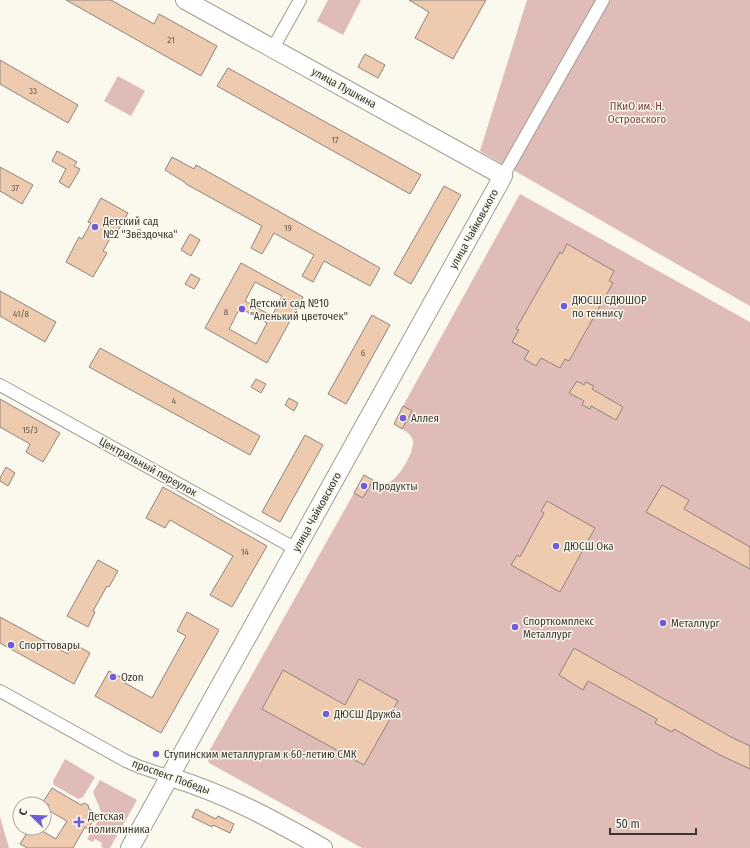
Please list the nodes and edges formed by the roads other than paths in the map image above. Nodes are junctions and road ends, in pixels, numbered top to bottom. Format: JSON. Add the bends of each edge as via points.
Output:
{"nodes":[{"id":1,"x":185,"y":0,"type":"edge"},
{"id":2,"x":300,"y":0,"type":"edge"},
{"id":3,"x":603,"y":0,"type":"edge"},
{"id":4,"x":273,"y":48,"type":"junction"},
{"id":5,"x":503,"y":176,"type":"junction"},
{"id":6,"x":0,"y":385,"type":"edge"},
{"id":7,"x":296,"y":549,"type":"junction"},
{"id":8,"x":0,"y":691,"type":"edge"},
{"id":9,"x":170,"y":777,"type":"junction"},
{"id":10,"x":130,"y":848,"type":"edge"},
{"id":11,"x":323,"y":848,"type":"edge"}],
"edges":[{"from":1,"to":4,"type":"main road","name":"улица Пушкина"},
{"from":2,"to":4,"type":"street"},
{"from":3,"to":5,"type":"street"},
{"from":4,"to":5,"type":"main road","name":"улица Пушкина"},
{"from":5,"to":7,"type":"main road","name":"улица Чайковского"},
{"from":6,"to":7,"type":"street","name":"Центральный переулок"},
{"from":7,"to":9,"type":"main road","name":"улица Чайковского"},
{"from":8,"to":9,"type":"street","name":"проспект Победы","via":[[126,761]]},
{"from":9,"to":10,"type":"main road","name":"улица Чайковского"},
{"from":9,"to":11,"type":"main road","name":"проспект Победы","via":[[242,804]]}]}
